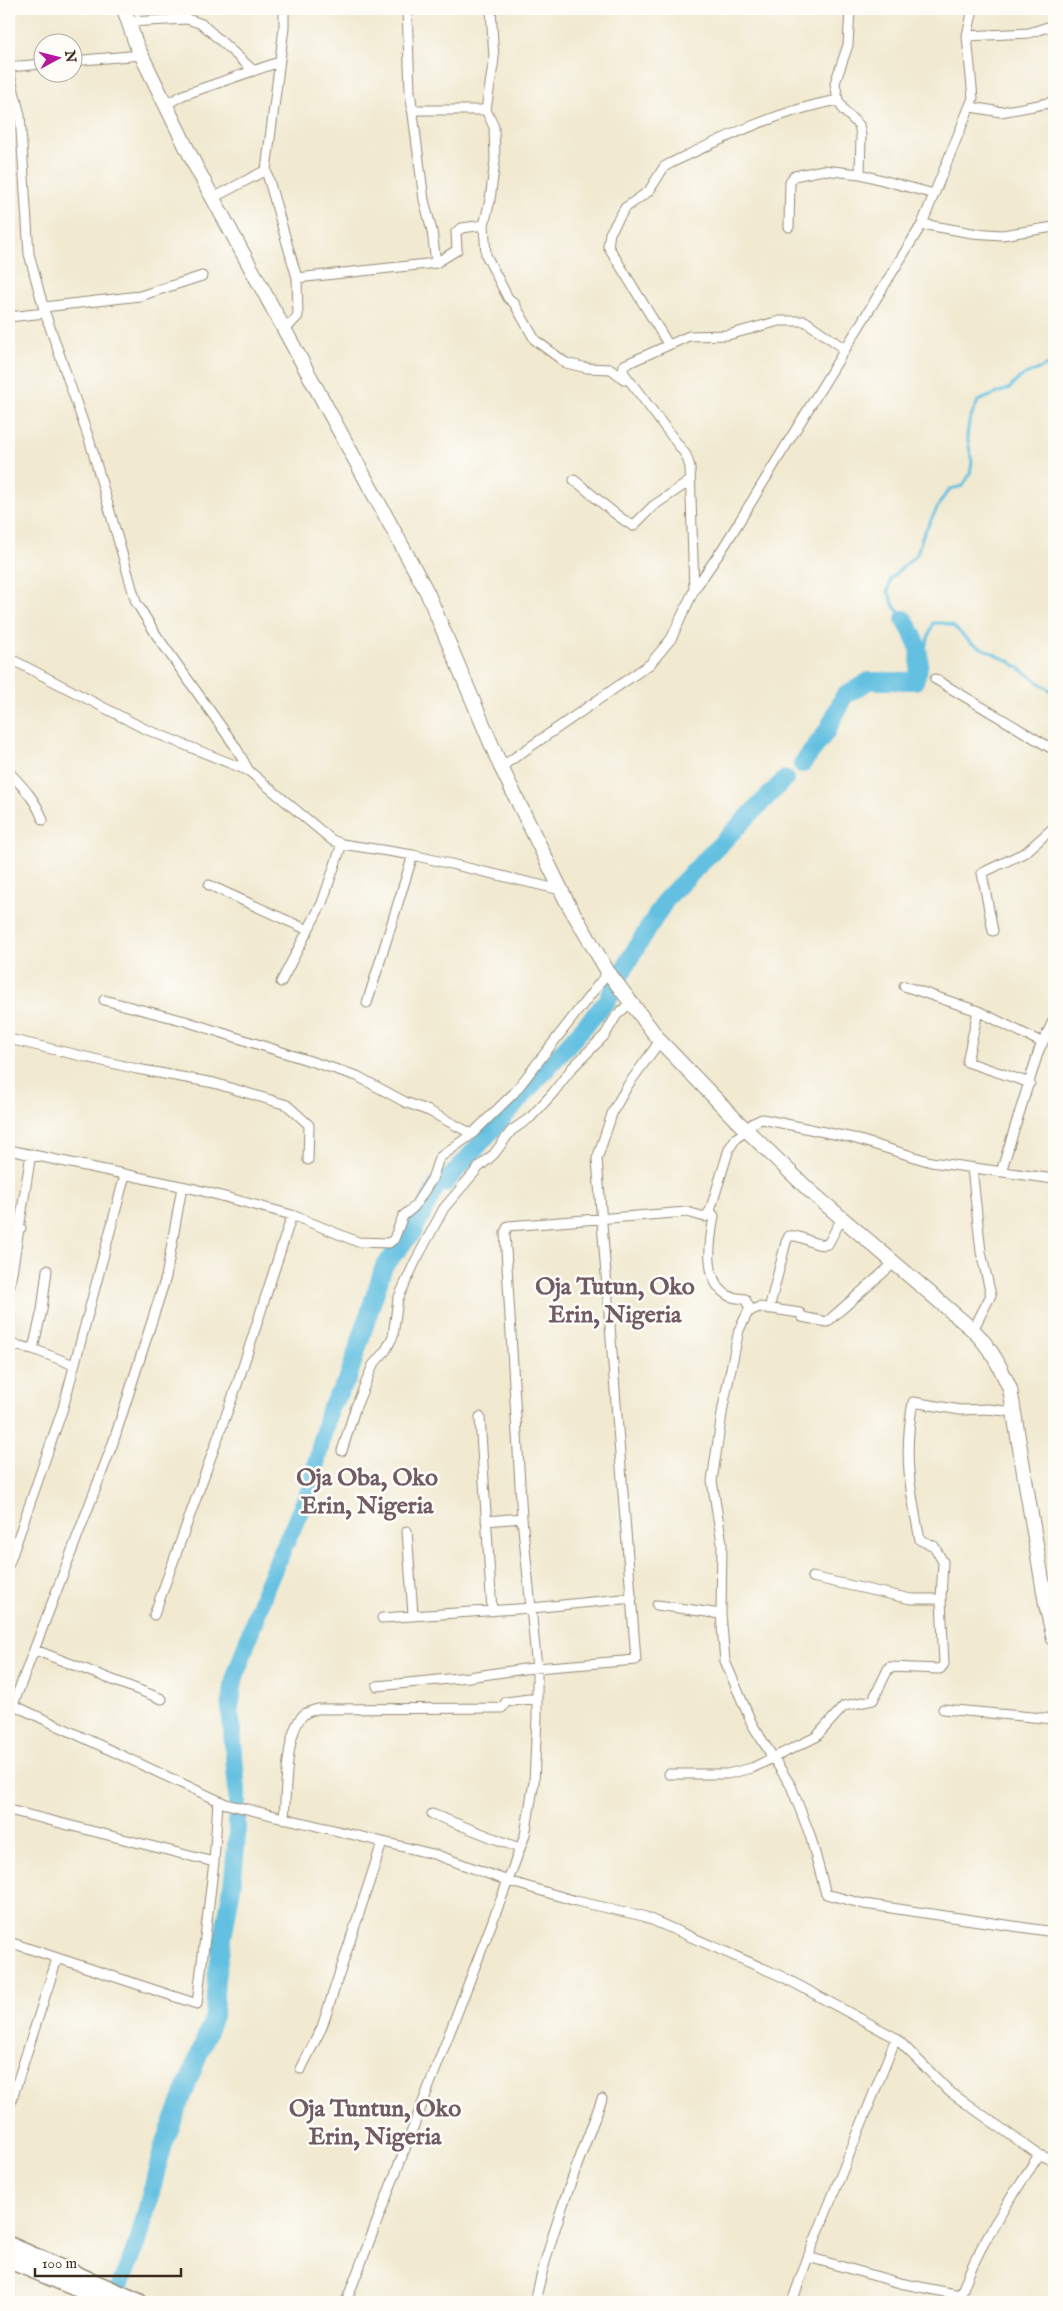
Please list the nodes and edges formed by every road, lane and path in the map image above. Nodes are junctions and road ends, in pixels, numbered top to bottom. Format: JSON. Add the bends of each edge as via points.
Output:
{"nodes":[{"id":1,"x":284,"y":9,"type":"edge"},
{"id":2,"x":407,"y":9,"type":"edge"},
{"id":3,"x":492,"y":9,"type":"edge"},
{"id":4,"x":850,"y":9,"type":"edge"},
{"id":5,"x":973,"y":9,"type":"edge"},
{"id":6,"x":126,"y":15,"type":"edge"},
{"id":7,"x":1054,"y":25,"type":"edge"},
{"id":8,"x":967,"y":36,"type":"junction"},
{"id":9,"x":142,"y":55,"type":"junction"},
{"id":10,"x":82,"y":61,"type":"edge"},
{"id":11,"x":279,"y":62,"type":"junction"},
{"id":12,"x":32,"y":66,"type":"edge"},
{"id":13,"x":9,"y":69,"type":"edge"},
{"id":14,"x":254,"y":70,"type":"junction"},
{"id":15,"x":838,"y":100,"type":"junction"},
{"id":16,"x":1054,"y":102,"type":"edge"},
{"id":17,"x":165,"y":105,"type":"junction"},
{"id":18,"x":971,"y":107,"type":"junction"},
{"id":19,"x":412,"y":110,"type":"junction"},
{"id":20,"x":486,"y":110,"type":"junction"},
{"id":21,"x":266,"y":170,"type":"junction"},
{"id":22,"x":860,"y":174,"type":"junction"},
{"id":23,"x":934,"y":194,"type":"junction"},
{"id":24,"x":213,"y":198,"type":"junction"},
{"id":25,"x":484,"y":224,"type":"junction"},
{"id":26,"x":922,"y":224,"type":"junction"},
{"id":27,"x":789,"y":227,"type":"dead end"},
{"id":28,"x":1054,"y":227,"type":"edge"},
{"id":29,"x":436,"y":263,"type":"junction"},
{"id":30,"x":202,"y":276,"type":"dead end"},
{"id":31,"x":297,"y":278,"type":"junction"},
{"id":32,"x":44,"y":310,"type":"junction"},
{"id":33,"x":9,"y":317,"type":"edge"},
{"id":34,"x":285,"y":330,"type":"junction"},
{"id":35,"x":668,"y":344,"type":"junction"},
{"id":36,"x":845,"y":349,"type":"junction"},
{"id":37,"x":637,"y":390,"type":"junction"},
{"id":38,"x":574,"y":480,"type":"dead end"},
{"id":39,"x":690,"y":481,"type":"junction"},
{"id":40,"x":694,"y":590,"type":"junction"},
{"id":41,"x":9,"y":658,"type":"edge"},
{"id":42,"x":935,"y":679,"type":"dead end"},
{"id":43,"x":1054,"y":750,"type":"edge"},
{"id":44,"x":501,"y":767,"type":"junction"},
{"id":45,"x":249,"y":771,"type":"junction"},
{"id":46,"x":9,"y":772,"type":"edge"},
{"id":47,"x":43,"y":820,"type":"dead end"},
{"id":48,"x":1054,"y":827,"type":"edge"},
{"id":49,"x":342,"y":844,"type":"junction"},
{"id":50,"x":413,"y":855,"type":"junction"},
{"id":51,"x":209,"y":884,"type":"dead end"},
{"id":52,"x":561,"y":890,"type":"junction"},
{"id":53,"x":308,"y":930,"type":"junction"},
{"id":54,"x":993,"y":931,"type":"dead end"},
{"id":55,"x":610,"y":975,"type":"junction"},
{"id":56,"x":282,"y":982,"type":"dead end"},
{"id":57,"x":904,"y":986,"type":"dead end"},
{"id":58,"x":104,"y":1000,"type":"dead end"},
{"id":59,"x":367,"y":1003,"type":"dead end"},
{"id":60,"x":630,"y":1003,"type":"junction"},
{"id":61,"x":978,"y":1011,"type":"junction"},
{"id":62,"x":1054,"y":1019,"type":"edge"},
{"id":63,"x":9,"y":1039,"type":"edge"},
{"id":64,"x":660,"y":1041,"type":"junction"},
{"id":65,"x":1042,"y":1043,"type":"junction"},
{"id":66,"x":1030,"y":1083,"type":"junction"},
{"id":67,"x":748,"y":1131,"type":"junction"},
{"id":68,"x":472,"y":1134,"type":"junction"},
{"id":69,"x":9,"y":1150,"type":"edge"},
{"id":70,"x":31,"y":1154,"type":"junction"},
{"id":71,"x":308,"y":1160,"type":"dead end"},
{"id":72,"x":972,"y":1168,"type":"junction"},
{"id":73,"x":1001,"y":1172,"type":"junction"},
{"id":74,"x":125,"y":1175,"type":"junction"},
{"id":75,"x":1054,"y":1180,"type":"edge"},
{"id":76,"x":182,"y":1187,"type":"junction"},
{"id":77,"x":710,"y":1212,"type":"junction"},
{"id":78,"x":292,"y":1215,"type":"junction"},
{"id":79,"x":842,"y":1218,"type":"junction"},
{"id":80,"x":602,"y":1219,"type":"junction"},
{"id":81,"x":9,"y":1225,"type":"edge"},
{"id":82,"x":21,"y":1228,"type":"junction"},
{"id":83,"x":894,"y":1263,"type":"junction"},
{"id":84,"x":47,"y":1270,"type":"dead end"},
{"id":85,"x":10,"y":1285,"type":"edge"},
{"id":86,"x":769,"y":1309,"type":"junction"},
{"id":87,"x":751,"y":1311,"type":"junction"},
{"id":88,"x":973,"y":1330,"type":"junction"},
{"id":89,"x":9,"y":1344,"type":"edge"},
{"id":90,"x":33,"y":1349,"type":"junction"},
{"id":91,"x":74,"y":1365,"type":"junction"},
{"id":92,"x":1014,"y":1412,"type":"junction"},
{"id":93,"x":480,"y":1417,"type":"dead end"},
{"id":94,"x":342,"y":1452,"type":"dead end"},
{"id":95,"x":522,"y":1518,"type":"junction"},
{"id":96,"x":486,"y":1521,"type":"junction"},
{"id":97,"x":407,"y":1531,"type":"dead end"},
{"id":98,"x":9,"y":1564,"type":"edge"},
{"id":99,"x":812,"y":1577,"type":"dead end"},
{"id":100,"x":632,"y":1598,"type":"junction"},
{"id":101,"x":941,"y":1599,"type":"junction"},
{"id":102,"x":657,"y":1605,"type":"dead end"},
{"id":103,"x":532,"y":1608,"type":"junction"},
{"id":104,"x":492,"y":1611,"type":"junction"},
{"id":105,"x":722,"y":1614,"type":"junction"},
{"id":106,"x":154,"y":1615,"type":"dead end"},
{"id":107,"x":413,"y":1615,"type":"junction"},
{"id":108,"x":382,"y":1618,"type":"dead end"},
{"id":109,"x":1054,"y":1638,"type":"edge"},
{"id":110,"x":35,"y":1650,"type":"junction"},
{"id":111,"x":537,"y":1668,"type":"junction"},
{"id":112,"x":377,"y":1686,"type":"dead end"},
{"id":113,"x":537,"y":1698,"type":"junction"},
{"id":114,"x":162,"y":1699,"type":"dead end"},
{"id":115,"x":11,"y":1704,"type":"edge"},
{"id":116,"x":943,"y":1709,"type":"dead end"},
{"id":117,"x":1054,"y":1719,"type":"edge"},
{"id":118,"x":774,"y":1758,"type":"junction"},
{"id":119,"x":669,"y":1774,"type":"dead end"},
{"id":120,"x":222,"y":1803,"type":"junction"},
{"id":121,"x":9,"y":1810,"type":"edge"},
{"id":122,"x":432,"y":1814,"type":"dead end"},
{"id":123,"x":284,"y":1819,"type":"junction"},
{"id":124,"x":382,"y":1843,"type":"junction"},
{"id":125,"x":520,"y":1848,"type":"junction"},
{"id":126,"x":214,"y":1862,"type":"junction"},
{"id":127,"x":508,"y":1880,"type":"junction"},
{"id":128,"x":1054,"y":1932,"type":"edge"},
{"id":129,"x":9,"y":1942,"type":"edge"},
{"id":130,"x":57,"y":1959,"type":"junction"},
{"id":131,"x":896,"y":2038,"type":"junction"},
{"id":132,"x":301,"y":2069,"type":"dead end"},
{"id":133,"x":602,"y":2099,"type":"dead end"},
{"id":134,"x":9,"y":2108,"type":"edge"},
{"id":135,"x":1039,"y":2155,"type":"junction"},
{"id":136,"x":1054,"y":2160,"type":"edge"},
{"id":137,"x":9,"y":2245,"type":"edge"},
{"id":138,"x":808,"y":2257,"type":"junction"},
{"id":139,"x":9,"y":2260,"type":"edge"},
{"id":140,"x":103,"y":2295,"type":"edge"},
{"id":141,"x":959,"y":2299,"type":"edge"},
{"id":142,"x":134,"y":2300,"type":"edge"},
{"id":143,"x":346,"y":2302,"type":"edge"},
{"id":144,"x":535,"y":2302,"type":"edge"},
{"id":145,"x":792,"y":2302,"type":"edge"}],
"edges":[{"from":1,"to":11,"type":"street"},
{"from":2,"to":19,"type":"street"},
{"from":3,"to":20,"type":"street","via":[[494,59]]},
{"from":4,"to":15,"type":"street","via":[[848,44],[835,84]]},
{"from":5,"to":8,"type":"street"},
{"from":6,"to":9,"type":"main road"},
{"from":6,"to":14,"type":"street","via":[[187,19],[202,24]]},
{"from":7,"to":8,"type":"street","via":[[1029,33]]},
{"from":8,"to":18,"type":"street","via":[[973,98]]},
{"from":9,"to":10,"type":"street"},
{"from":9,"to":17,"type":"main road"},
{"from":11,"to":14,"type":"street"},
{"from":11,"to":21,"type":"street"},
{"from":12,"to":13,"type":"street"},
{"from":13,"to":32,"type":"street","via":[[20,115],[29,254]]},
{"from":14,"to":17,"type":"street","via":[[183,95]]},
{"from":15,"to":22,"type":"street","via":[[859,125]]},
{"from":15,"to":35,"type":"street","via":[[802,107],[748,126],[671,163],[664,167],[649,192],[625,208],[610,233],[608,246]]},
{"from":16,"to":18,"type":"street","via":[[1001,112]]},
{"from":17,"to":24,"type":"main road"},
{"from":18,"to":23,"type":"street"},
{"from":19,"to":20,"type":"street"},
{"from":19,"to":29,"type":"street"},
{"from":20,"to":25,"type":"street","via":[[494,127],[495,161]]},
{"from":21,"to":24,"type":"street"},
{"from":21,"to":31,"type":"street"},
{"from":22,"to":23,"type":"street"},
{"from":22,"to":27,"type":"street","via":[[823,170],[794,176],[790,182]]},
{"from":23,"to":26,"type":"street"},
{"from":24,"to":34,"type":"main road"},
{"from":25,"to":29,"type":"street","via":[[456,232],[457,250]]},
{"from":25,"to":37,"type":"street","via":[[484,244],[489,262],[536,340],[566,363],[611,369]]},
{"from":26,"to":28,"type":"street","via":[[1002,235]]},
{"from":26,"to":36,"type":"street"},
{"from":29,"to":31,"type":"street"},
{"from":30,"to":32,"type":"street","via":[[140,296]]},
{"from":31,"to":34,"type":"street","via":[[298,316]]},
{"from":32,"to":33,"type":"street"},
{"from":32,"to":45,"type":"street","via":[[90,442],[136,602]]},
{"from":34,"to":44,"type":"main road","via":[[427,592]]},
{"from":35,"to":36,"type":"street","via":[[689,336],[728,335],[794,320],[805,321]]},
{"from":35,"to":37,"type":"street","via":[[624,366],[623,372]]},
{"from":36,"to":40,"type":"street"},
{"from":37,"to":39,"type":"street","via":[[682,449],[690,467]]},
{"from":38,"to":39,"type":"street","via":[[612,515],[632,526],[653,506]]},
{"from":39,"to":40,"type":"street"},
{"from":40,"to":44,"type":"street","via":[[671,639],[650,664]]},
{"from":41,"to":45,"type":"street","via":[[143,728]]},
{"from":42,"to":43,"type":"street"},
{"from":44,"to":52,"type":"main road"},
{"from":45,"to":49,"type":"street","via":[[332,840]]},
{"from":46,"to":47,"type":"street","via":[[38,807]]},
{"from":48,"to":54,"type":"street","via":[[1026,852],[982,873]]},
{"from":49,"to":50,"type":"street"},
{"from":49,"to":53,"type":"street","via":[[322,903]]},
{"from":50,"to":52,"type":"street"},
{"from":50,"to":59,"type":"street"},
{"from":51,"to":53,"type":"street"},
{"from":52,"to":55,"type":"main road"},
{"from":53,"to":56,"type":"street"},
{"from":55,"to":60,"type":"main road"},
{"from":55,"to":68,"type":"street","via":[[514,1093]]},
{"from":57,"to":61,"type":"street"},
{"from":58,"to":68,"type":"street","via":[[185,1021],[357,1076]]},
{"from":60,"to":64,"type":"main road"},
{"from":60,"to":94,"type":"street","via":[[553,1094],[531,1117],[511,1131],[444,1208],[398,1299],[393,1336],[373,1365]]},
{"from":61,"to":65,"type":"street"},
{"from":61,"to":66,"type":"street","via":[[967,1062]]},
{"from":62,"to":65,"type":"street"},
{"from":63,"to":71,"type":"street","via":[[214,1083],[287,1105],[309,1125]]},
{"from":64,"to":67,"type":"main road"},
{"from":64,"to":80,"type":"street","via":[[613,1111],[597,1159]]},
{"from":65,"to":66,"type":"street"},
{"from":66,"to":73,"type":"street"},
{"from":67,"to":72,"type":"street","via":[[753,1123],[762,1119],[853,1138],[931,1162]]},
{"from":67,"to":77,"type":"street","via":[[736,1138],[729,1148]]},
{"from":67,"to":79,"type":"main road"},
{"from":68,"to":78,"type":"street","via":[[439,1158],[432,1179],[414,1207],[401,1220],[392,1242],[358,1242]]},
{"from":69,"to":70,"type":"street"},
{"from":70,"to":74,"type":"street"},
{"from":70,"to":82,"type":"street"},
{"from":72,"to":73,"type":"street"},
{"from":72,"to":88,"type":"street","via":[[981,1252],[991,1295]]},
{"from":73,"to":75,"type":"street"},
{"from":74,"to":76,"type":"street"},
{"from":74,"to":91,"type":"street"},
{"from":76,"to":78,"type":"street"},
{"from":76,"to":110,"type":"street","via":[[160,1296],[113,1443]]},
{"from":77,"to":80,"type":"street","via":[[705,1217],[687,1212]]},
{"from":77,"to":87,"type":"street","via":[[714,1216],[708,1252],[716,1282],[729,1296],[745,1299]]},
{"from":78,"to":106,"type":"street","via":[[238,1382]]},
{"from":79,"to":83,"type":"main road"},
{"from":79,"to":86,"type":"street","via":[[828,1244],[789,1236]]},
{"from":80,"to":95,"type":"street","via":[[508,1226],[504,1234]]},
{"from":80,"to":100,"type":"street"},
{"from":81,"to":82,"type":"street"},
{"from":82,"to":85,"type":"street"},
{"from":83,"to":86,"type":"street","via":[[827,1322],[802,1317],[800,1313]]},
{"from":83,"to":88,"type":"main road"},
{"from":84,"to":90,"type":"street"},
{"from":86,"to":87,"type":"street"},
{"from":87,"to":105,"type":"street","via":[[739,1330],[712,1481],[722,1543]]},
{"from":88,"to":92,"type":"main road","via":[[999,1362],[1010,1389]]},
{"from":89,"to":90,"type":"street"},
{"from":90,"to":91,"type":"street"},
{"from":91,"to":98,"type":"street","via":[[63,1408]]},
{"from":92,"to":101,"type":"street","via":[[960,1410],[913,1402],[907,1452],[908,1479],[920,1540],[934,1546],[943,1562]]},
{"from":92,"to":109,"type":"main road"},
{"from":93,"to":96,"type":"street"},
{"from":95,"to":96,"type":"street"},
{"from":95,"to":103,"type":"street"},
{"from":96,"to":104,"type":"street"},
{"from":97,"to":107,"type":"street"},
{"from":99,"to":101,"type":"street","via":[[910,1599]]},
{"from":100,"to":103,"type":"street"},
{"from":100,"to":111,"type":"street","via":[[636,1660]]},
{"from":101,"to":118,"type":"street","via":[[944,1664],[940,1669],[889,1667],[875,1699],[844,1706],[816,1737]]},
{"from":102,"to":105,"type":"street"},
{"from":103,"to":104,"type":"street"},
{"from":103,"to":111,"type":"street"},
{"from":104,"to":107,"type":"street"},
{"from":105,"to":118,"type":"street","via":[[725,1661],[752,1724]]},
{"from":107,"to":108,"type":"street"},
{"from":110,"to":114,"type":"street"},
{"from":110,"to":115,"type":"street"},
{"from":111,"to":112,"type":"street"},
{"from":111,"to":113,"type":"street"},
{"from":113,"to":123,"type":"street","via":[[506,1702],[502,1708],[318,1709],[305,1713],[291,1742]]},
{"from":113,"to":125,"type":"street","via":[[534,1782]]},
{"from":115,"to":120,"type":"street"},
{"from":116,"to":117,"type":"street"},
{"from":118,"to":119,"type":"street","via":[[727,1774]]},
{"from":118,"to":128,"type":"street","via":[[791,1786],[810,1834],[826,1894],[864,1904]]},
{"from":120,"to":123,"type":"street"},
{"from":120,"to":126,"type":"street"},
{"from":121,"to":126,"type":"street"},
{"from":122,"to":125,"type":"street"},
{"from":123,"to":124,"type":"street"},
{"from":124,"to":127,"type":"street","via":[[437,1855]]},
{"from":124,"to":132,"type":"street","via":[[322,2027]]},
{"from":125,"to":127,"type":"street"},
{"from":126,"to":130,"type":"street","via":[[197,2004]]},
{"from":127,"to":131,"type":"street","via":[[576,1901],[643,1916],[783,1977]]},
{"from":127,"to":143,"type":"street"},
{"from":129,"to":130,"type":"street"},
{"from":130,"to":134,"type":"street"},
{"from":131,"to":135,"type":"street","via":[[950,2092]]},
{"from":131,"to":138,"type":"street"},
{"from":133,"to":144,"type":"street","via":[[568,2190]]},
{"from":135,"to":136,"type":"street"},
{"from":135,"to":141,"type":"street","via":[[1004,2209]]},
{"from":137,"to":140,"type":"highway"},
{"from":138,"to":141,"type":"street"},
{"from":138,"to":145,"type":"street"},
{"from":139,"to":140,"type":"highway"},
{"from":140,"to":142,"type":"highway"}]}
